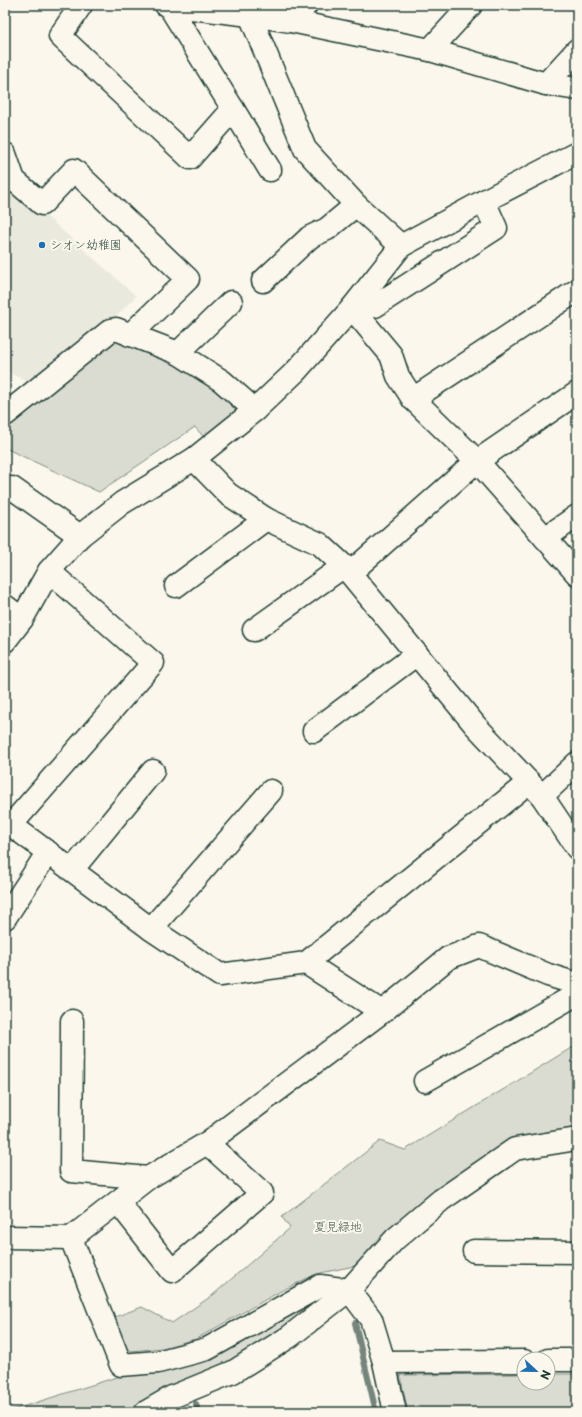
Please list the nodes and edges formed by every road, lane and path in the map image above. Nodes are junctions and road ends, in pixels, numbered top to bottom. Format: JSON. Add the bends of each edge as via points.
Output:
{"nodes":[{"id":1,"x":81,"y":5,"type":"edge"},
{"id":2,"x":168,"y":5,"type":"edge"},
{"id":3,"x":306,"y":5,"type":"edge"},
{"id":4,"x":471,"y":5,"type":"edge"},
{"id":5,"x":250,"y":15,"type":"junction"},
{"id":6,"x":291,"y":22,"type":"junction"},
{"id":7,"x":430,"y":50,"type":"junction"},
{"id":8,"x":577,"y":50,"type":"edge"},
{"id":9,"x":546,"y":84,"type":"junction"},
{"id":10,"x":577,"y":89,"type":"edge"},
{"id":11,"x":233,"y":108,"type":"junction"},
{"id":12,"x":5,"y":154,"type":"edge"},
{"id":13,"x":577,"y":154,"type":"edge"},
{"id":14,"x":270,"y":170,"type":"dead end"},
{"id":15,"x":484,"y":201,"type":"junction"},
{"id":16,"x":356,"y":205,"type":"junction"},
{"id":17,"x":401,"y":246,"type":"junction"},
{"id":18,"x":263,"y":281,"type":"dead end"},
{"id":19,"x":576,"y":291,"type":"dead end"},
{"id":20,"x":231,"y":302,"type":"dead end"},
{"id":21,"x":352,"y":308,"type":"junction"},
{"id":22,"x":130,"y":334,"type":"junction"},
{"id":23,"x":178,"y":353,"type":"junction"},
{"id":24,"x":577,"y":393,"type":"edge"},
{"id":25,"x":414,"y":399,"type":"junction"},
{"id":26,"x":255,"y":410,"type":"junction"},
{"id":27,"x":5,"y":415,"type":"edge"},
{"id":28,"x":194,"y":459,"type":"junction"},
{"id":29,"x":477,"y":461,"type":"junction"},
{"id":30,"x":12,"y":488,"type":"dead end"},
{"id":31,"x":577,"y":516,"type":"edge"},
{"id":32,"x":266,"y":520,"type":"junction"},
{"id":33,"x":80,"y":536,"type":"junction"},
{"id":34,"x":545,"y":538,"type":"junction"},
{"id":35,"x":347,"y":569,"type":"junction"},
{"id":36,"x":49,"y":571,"type":"junction"},
{"id":37,"x":577,"y":574,"type":"edge"},
{"id":38,"x":176,"y":586,"type":"dead end"},
{"id":39,"x":14,"y":612,"type":"edge"},
{"id":40,"x":254,"y":630,"type":"dead end"},
{"id":41,"x":5,"y":641,"type":"edge"},
{"id":42,"x":417,"y":654,"type":"junction"},
{"id":43,"x":314,"y":731,"type":"dead end"},
{"id":44,"x":577,"y":763,"type":"edge"},
{"id":45,"x":153,"y":770,"type":"dead end"},
{"id":46,"x":535,"y":789,"type":"junction"},
{"id":47,"x":271,"y":791,"type":"dead end"},
{"id":48,"x":8,"y":824,"type":"edge"},
{"id":49,"x":577,"y":848,"type":"edge"},
{"id":50,"x":48,"y":852,"type":"junction"},
{"id":51,"x":72,"y":870,"type":"junction"},
{"id":52,"x":5,"y":918,"type":"edge"},
{"id":53,"x":151,"y":929,"type":"junction"},
{"id":54,"x":306,"y":963,"type":"junction"},
{"id":55,"x":577,"y":984,"type":"edge"},
{"id":56,"x":577,"y":994,"type":"edge"},
{"id":57,"x":382,"y":1012,"type":"junction"},
{"id":58,"x":72,"y":1021,"type":"dead end"},
{"id":59,"x":425,"y":1081,"type":"dead end"},
{"id":60,"x":577,"y":1139,"type":"edge"},
{"id":61,"x":207,"y":1143,"type":"junction"},
{"id":62,"x":148,"y":1178,"type":"junction"},
{"id":63,"x":118,"y":1202,"type":"junction"},
{"id":64,"x":5,"y":1237,"type":"edge"},
{"id":65,"x":71,"y":1238,"type":"junction"},
{"id":66,"x":474,"y":1251,"type":"dead end"},
{"id":67,"x":577,"y":1252,"type":"edge"},
{"id":68,"x":349,"y":1290,"type":"junction"},
{"id":69,"x":556,"y":1360,"type":"edge"},
{"id":70,"x":577,"y":1360,"type":"edge"},
{"id":71,"x":516,"y":1361,"type":"edge"},
{"id":72,"x":384,"y":1362,"type":"junction"},
{"id":73,"x":146,"y":1412,"type":"edge"},
{"id":74,"x":395,"y":1412,"type":"edge"}],
"edges":[{"from":1,"to":11,"type":"street","via":[[60,36],[190,158]]},
{"from":2,"to":5,"type":"street"},
{"from":2,"to":11,"type":"street"},
{"from":3,"to":6,"type":"street"},
{"from":4,"to":7,"type":"street"},
{"from":5,"to":6,"type":"street"},
{"from":5,"to":16,"type":"street","via":[[305,149]]},
{"from":6,"to":7,"type":"street"},
{"from":7,"to":9,"type":"street"},
{"from":8,"to":9,"type":"street"},
{"from":9,"to":10,"type":"street"},
{"from":11,"to":14,"type":"street"},
{"from":12,"to":22,"type":"street","via":[[14,180],[42,204],[74,170],[188,280]]},
{"from":13,"to":15,"type":"street"},
{"from":15,"to":17,"type":"street"},
{"from":15,"to":21,"type":"street","via":[[496,228],[374,306]]},
{"from":16,"to":17,"type":"street"},
{"from":16,"to":18,"type":"street","via":[[327,229],[310,237]]},
{"from":17,"to":21,"type":"street"},
{"from":19,"to":25,"type":"street"},
{"from":20,"to":23,"type":"street"},
{"from":21,"to":25,"type":"street","via":[[390,356],[398,376]]},
{"from":21,"to":26,"type":"street","via":[[296,371]]},
{"from":22,"to":23,"type":"street"},
{"from":22,"to":27,"type":"street","via":[[116,329],[111,330]]},
{"from":23,"to":26,"type":"street","via":[[222,381]]},
{"from":24,"to":29,"type":"street"},
{"from":25,"to":29,"type":"street"},
{"from":26,"to":28,"type":"street"},
{"from":28,"to":32,"type":"street","via":[[228,494]]},
{"from":28,"to":33,"type":"street","via":[[122,503]]},
{"from":29,"to":34,"type":"street"},
{"from":29,"to":35,"type":"street"},
{"from":30,"to":33,"type":"street"},
{"from":31,"to":34,"type":"street"},
{"from":32,"to":35,"type":"street","via":[[320,544]]},
{"from":32,"to":38,"type":"street"},
{"from":33,"to":36,"type":"street"},
{"from":34,"to":37,"type":"street"},
{"from":35,"to":40,"type":"street"},
{"from":35,"to":42,"type":"street"},
{"from":36,"to":39,"type":"street"},
{"from":36,"to":48,"type":"street","via":[[154,663]]},
{"from":39,"to":41,"type":"street"},
{"from":42,"to":43,"type":"street"},
{"from":42,"to":46,"type":"street","via":[[475,725]]},
{"from":44,"to":46,"type":"street"},
{"from":45,"to":51,"type":"street"},
{"from":46,"to":49,"type":"street"},
{"from":46,"to":54,"type":"street"},
{"from":47,"to":53,"type":"street"},
{"from":48,"to":50,"type":"street"},
{"from":50,"to":51,"type":"street"},
{"from":50,"to":52,"type":"street"},
{"from":51,"to":53,"type":"street"},
{"from":53,"to":54,"type":"street","via":[[220,975]]},
{"from":54,"to":57,"type":"street"},
{"from":55,"to":57,"type":"street","via":[[548,975],[479,946],[448,958]]},
{"from":56,"to":59,"type":"street"},
{"from":57,"to":61,"type":"street"},
{"from":58,"to":62,"type":"street","via":[[71,1171]]},
{"from":60,"to":68,"type":"street","via":[[515,1149],[441,1200],[395,1239]]},
{"from":61,"to":62,"type":"street"},
{"from":61,"to":63,"type":"street","via":[[262,1194],[172,1271]]},
{"from":62,"to":63,"type":"street"},
{"from":63,"to":65,"type":"street"},
{"from":64,"to":65,"type":"street"},
{"from":65,"to":68,"type":"street","via":[[121,1365],[158,1362],[207,1348],[320,1286]]},
{"from":66,"to":67,"type":"street"},
{"from":68,"to":72,"type":"street","via":[[371,1319]]},
{"from":68,"to":73,"type":"street","via":[[289,1337],[233,1372],[172,1397]]},
{"from":69,"to":70,"type":"street"},
{"from":71,"to":72,"type":"street"},
{"from":72,"to":74,"type":"street"}]}
